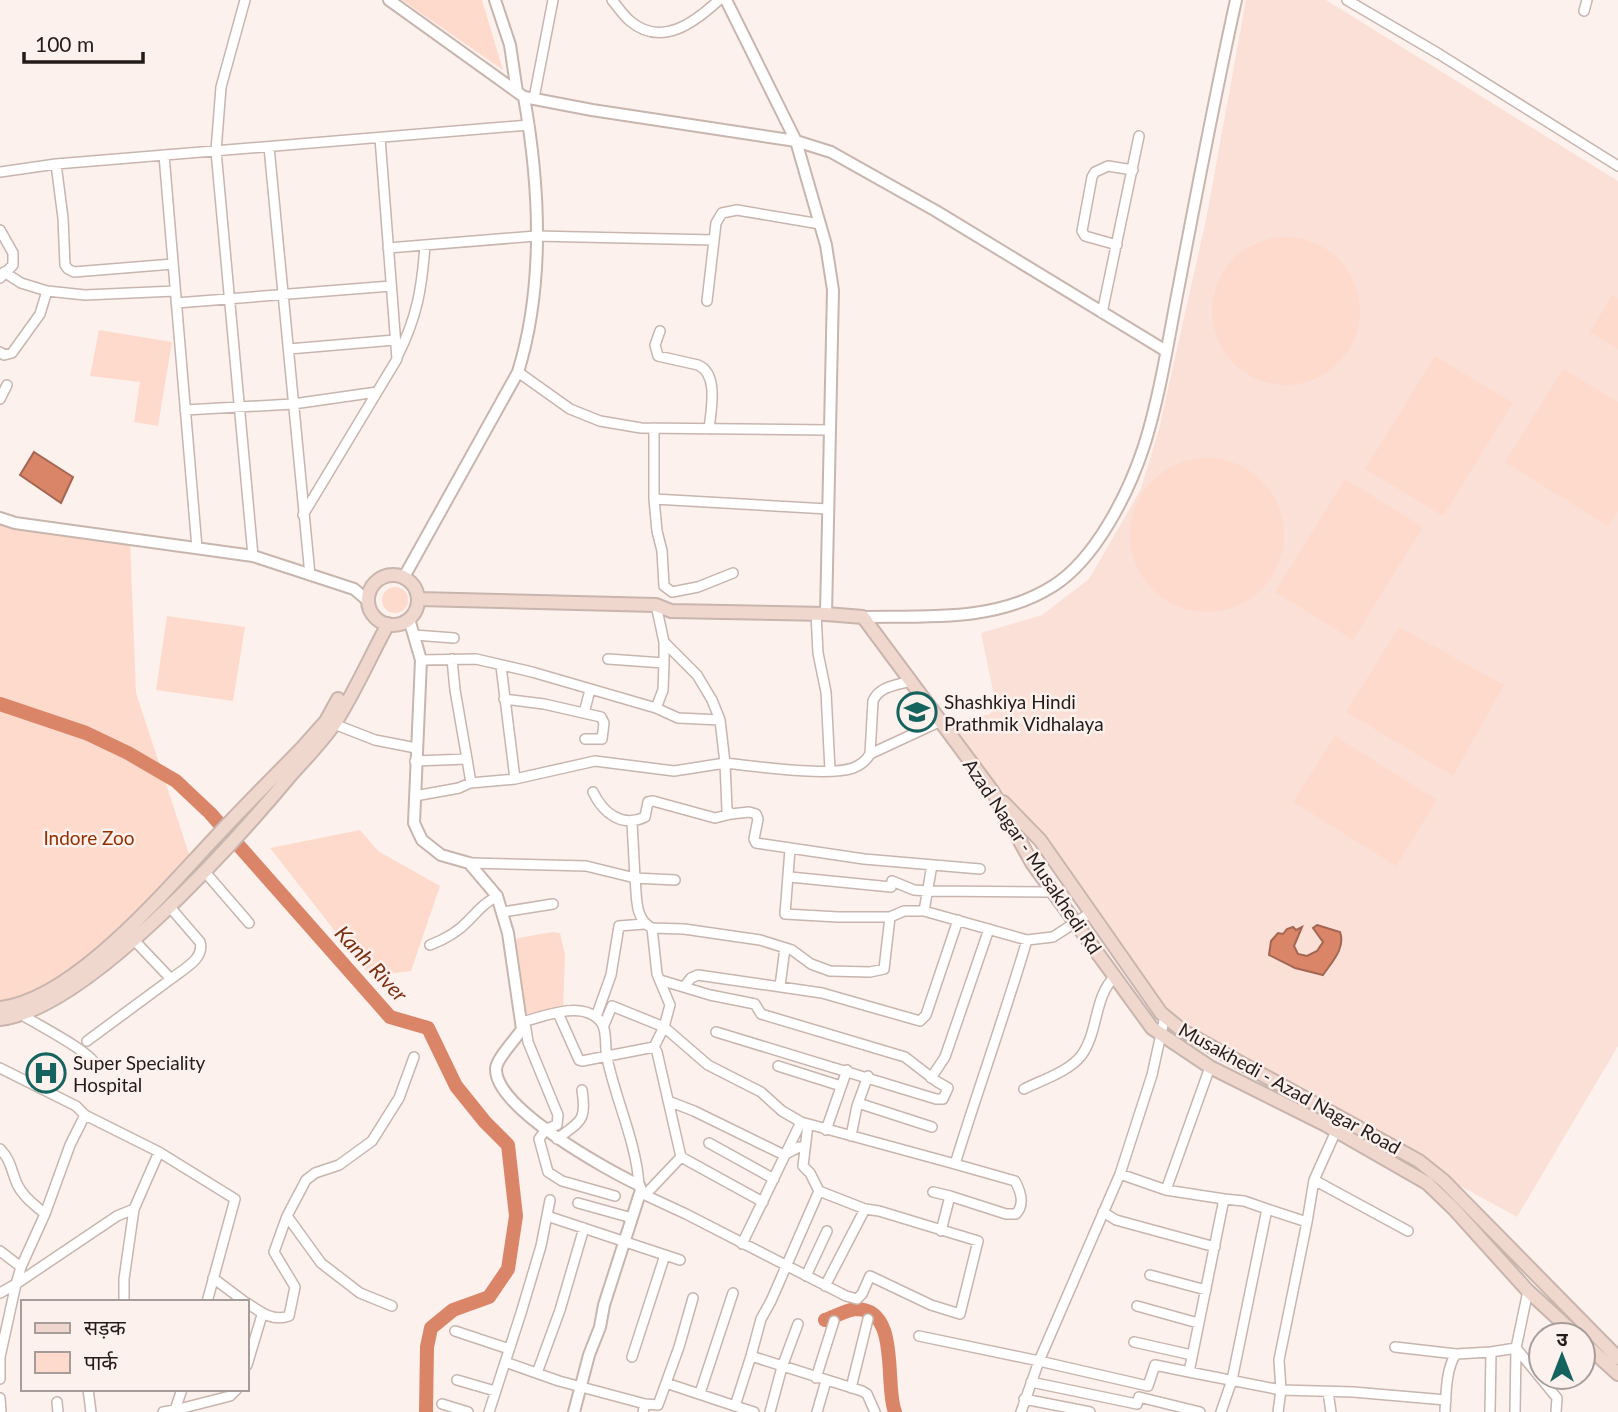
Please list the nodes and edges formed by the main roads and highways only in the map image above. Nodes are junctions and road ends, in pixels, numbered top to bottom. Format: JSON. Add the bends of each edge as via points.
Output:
{"nodes":[{"id":1,"x":418,"y":599,"type":"junction"},
{"id":2,"x":385,"y":624,"type":"junction"},
{"id":3,"x":993,"y":792,"type":"junction"},
{"id":4,"x":0,"y":1008,"type":"edge"},
{"id":5,"x":0,"y":1019,"type":"edge"},
{"id":6,"x":1561,"y":1321,"type":"edge"},
{"id":7,"x":1597,"y":1355,"type":"edge"},
{"id":8,"x":1618,"y":1358,"type":"edge"},
{"id":9,"x":1618,"y":1374,"type":"edge"}],
"edges":[{"from":1,"to":2,"type":"main road","via":[[409,619]]},
{"from":1,"to":2,"type":"main road","via":[[413,584],[404,577],[393,574],[377,580],[367,600],[373,616]]},
{"from":1,"to":3,"type":"main road","name":"Azad Nagar - Musakhedi Rd","via":[[656,605],[671,611],[863,617]]},
{"from":2,"to":4,"type":"main road","via":[[326,721],[126,931],[88,964],[39,996]]},
{"from":2,"to":5,"type":"main road","via":[[334,724],[205,872],[133,939],[65,992],[43,1007]]},
{"from":3,"to":6,"type":"main road","name":"Azad Nagar - Musakhedi Rd","via":[[1032,863],[1155,1032],[1210,1067],[1427,1182]]},
{"from":3,"to":8,"type":"main road","name":"Musakhedi - Azad Nagar Road","via":[[1040,840],[1165,1016],[1183,1031],[1419,1161]]},
{"from":7,"to":9,"type":"main road"}]}
